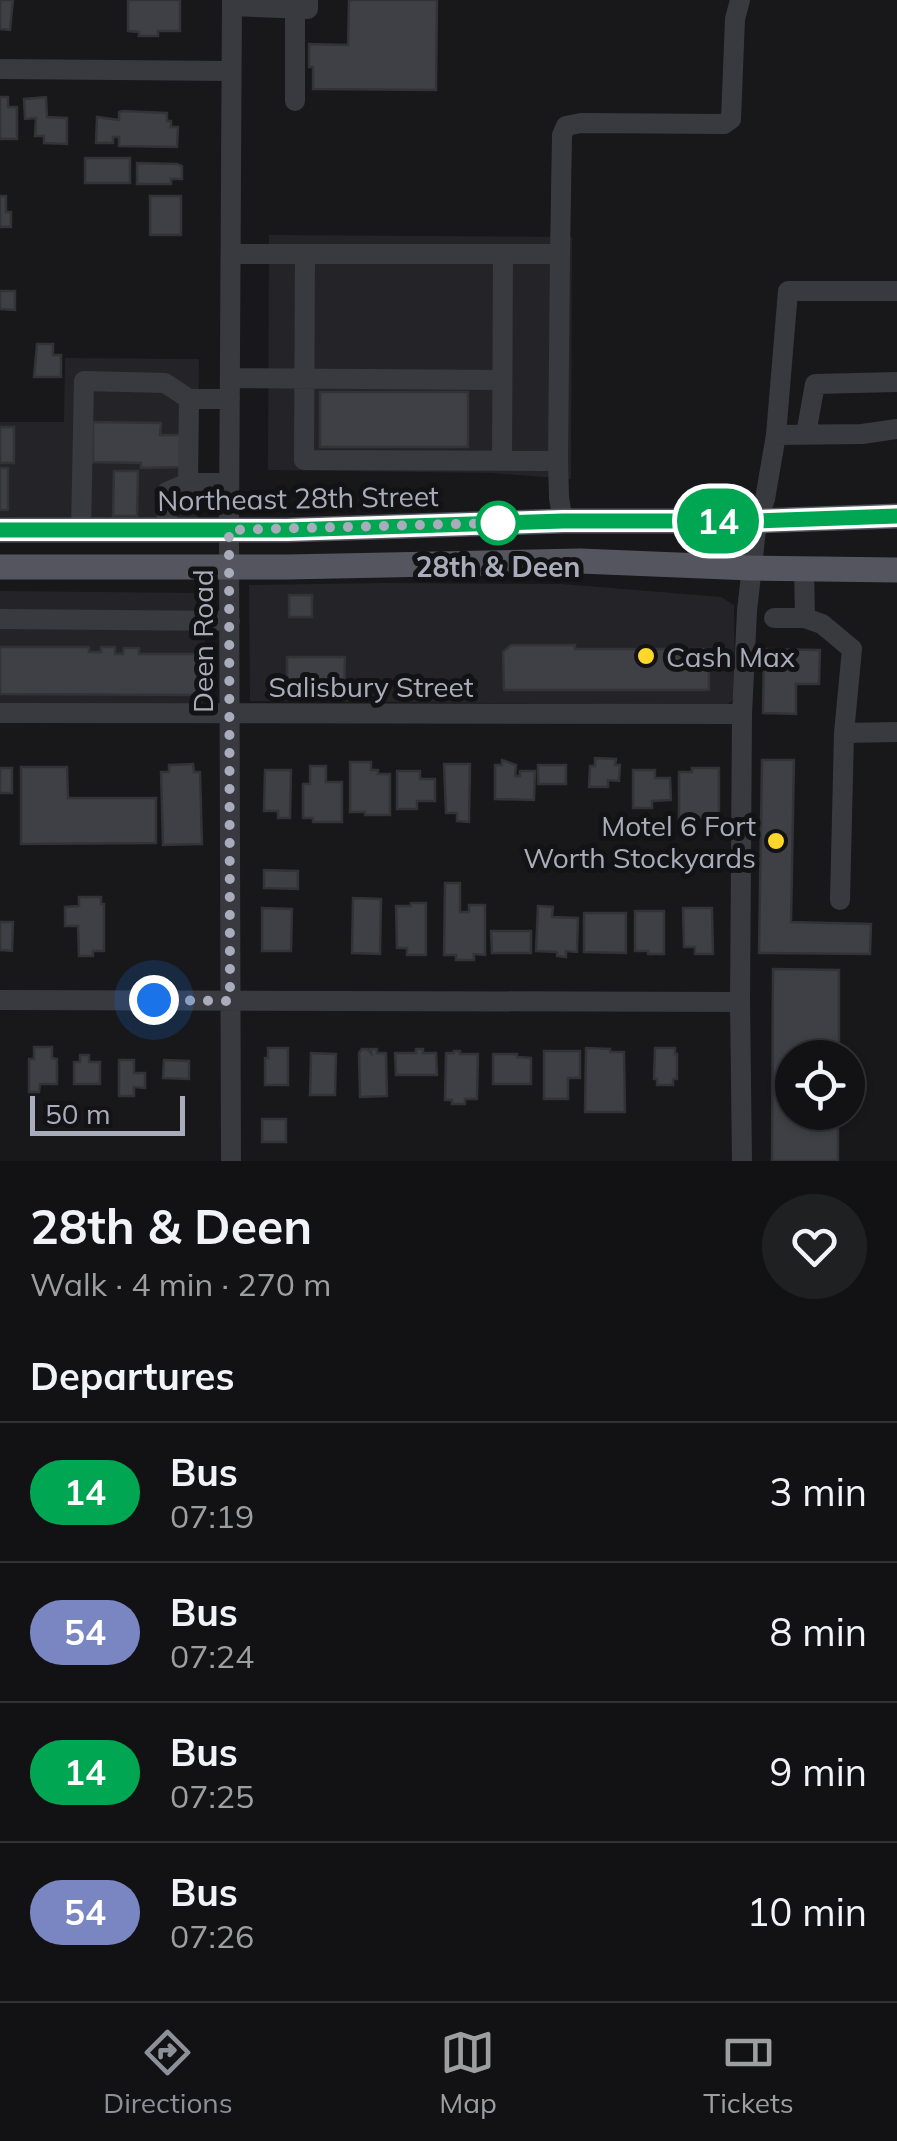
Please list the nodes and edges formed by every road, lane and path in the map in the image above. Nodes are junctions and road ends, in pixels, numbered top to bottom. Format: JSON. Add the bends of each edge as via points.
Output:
{"nodes":[{"id":1,"x":740,"y":0,"type":"edge"},
{"id":2,"x":232,"y":3,"type":"edge"},
{"id":3,"x":302,"y":4,"type":"edge"},
{"id":4,"x":0,"y":69,"type":"edge"},
{"id":5,"x":232,"y":71,"type":"junction"},
{"id":6,"x":295,"y":101,"type":"dead end"},
{"id":7,"x":230,"y":254,"type":"junction"},
{"id":8,"x":304,"y":254,"type":"junction"},
{"id":9,"x":503,"y":254,"type":"junction"},
{"id":10,"x":560,"y":254,"type":"junction"},
{"id":11,"x":897,"y":291,"type":"edge"},
{"id":12,"x":304,"y":378,"type":"junction"},
{"id":13,"x":502,"y":380,"type":"junction"},
{"id":14,"x":897,"y":382,"type":"edge"},
{"id":15,"x":230,"y":388,"type":"junction"},
{"id":16,"x":189,"y":400,"type":"junction"},
{"id":17,"x":897,"y":429,"type":"edge"},
{"id":18,"x":806,"y":434,"type":"junction"},
{"id":19,"x":776,"y":435,"type":"junction"},
{"id":20,"x":502,"y":460,"type":"junction"},
{"id":21,"x":558,"y":460,"type":"junction"},
{"id":22,"x":188,"y":482,"type":"junction"},
{"id":23,"x":230,"y":483,"type":"junction"},
{"id":24,"x":897,"y":516,"type":"edge"},
{"id":25,"x":563,"y":521,"type":"junction"},
{"id":26,"x":757,"y":521,"type":"junction"},
{"id":27,"x":0,"y":530,"type":"edge"},
{"id":28,"x":81,"y":530,"type":"junction"},
{"id":29,"x":166,"y":530,"type":"junction"},
{"id":30,"x":229,"y":530,"type":"junction"},
{"id":31,"x":580,"y":562,"type":"junction"},
{"id":32,"x":0,"y":566,"type":"edge"},
{"id":33,"x":230,"y":566,"type":"junction"},
{"id":34,"x":751,"y":568,"type":"junction"},
{"id":35,"x":804,"y":568,"type":"junction"},
{"id":36,"x":897,"y":570,"type":"edge"},
{"id":37,"x":774,"y":618,"type":"dead end"},
{"id":38,"x":805,"y":618,"type":"junction"},
{"id":39,"x":0,"y":619,"type":"edge"},
{"id":40,"x":230,"y":620,"type":"junction"},
{"id":41,"x":0,"y":712,"type":"edge"},
{"id":42,"x":230,"y":713,"type":"junction"},
{"id":43,"x":742,"y":714,"type":"junction"},
{"id":44,"x":897,"y":732,"type":"edge"},
{"id":45,"x":844,"y":733,"type":"junction"},
{"id":46,"x":840,"y":900,"type":"dead end"},
{"id":47,"x":0,"y":1000,"type":"edge"},
{"id":48,"x":230,"y":1001,"type":"junction"},
{"id":49,"x":740,"y":1002,"type":"junction"},
{"id":50,"x":231,"y":1161,"type":"edge"},
{"id":51,"x":742,"y":1161,"type":"edge"}],
"edges":[{"from":1,"to":10,"type":"street","via":[[731,119],[566,126]]},
{"from":2,"to":3,"type":"street"},
{"from":2,"to":5,"type":"street","name":"Deen Road"},
{"from":3,"to":6,"type":"street"},
{"from":4,"to":5,"type":"street"},
{"from":5,"to":7,"type":"street","name":"Deen Road"},
{"from":7,"to":8,"type":"street"},
{"from":7,"to":15,"type":"street","name":"Deen Road"},
{"from":8,"to":9,"type":"street"},
{"from":8,"to":12,"type":"street"},
{"from":9,"to":10,"type":"street"},
{"from":9,"to":13,"type":"street"},
{"from":10,"to":21,"type":"street"},
{"from":11,"to":19,"type":"street","via":[[788,291]]},
{"from":12,"to":13,"type":"street"},
{"from":12,"to":15,"type":"street"},
{"from":12,"to":20,"type":"street","via":[[304,460]]},
{"from":13,"to":20,"type":"street"},
{"from":14,"to":18,"type":"street","via":[[815,384]]},
{"from":15,"to":16,"type":"street"},
{"from":15,"to":23,"type":"street","name":"Deen Road"},
{"from":16,"to":22,"type":"street"},
{"from":16,"to":28,"type":"street","via":[[165,383],[84,381]]},
{"from":17,"to":18,"type":"street"},
{"from":18,"to":19,"type":"street"},
{"from":19,"to":26,"type":"street"},
{"from":20,"to":21,"type":"street"},
{"from":21,"to":25,"type":"street"},
{"from":22,"to":23,"type":"street"},
{"from":22,"to":29,"type":"street","via":[[167,492]]},
{"from":23,"to":30,"type":"street","name":"Deen Road"},
{"from":24,"to":26,"type":"main road","name":"Northeast 28th Street"},
{"from":25,"to":26,"type":"main road","name":"Northeast 28th Street"},
{"from":25,"to":30,"type":"main road","name":"Northeast 28th Street"},
{"from":25,"to":31,"type":"main road"},
{"from":26,"to":34,"type":"street"},
{"from":27,"to":28,"type":"main road","name":"Northeast 28th Street"},
{"from":28,"to":29,"type":"main road","name":"Northeast 28th Street"},
{"from":29,"to":30,"type":"main road","name":"Northeast 28th Street"},
{"from":30,"to":33,"type":"street","name":"Deen Road"},
{"from":31,"to":33,"type":"main road"},
{"from":31,"to":34,"type":"main road"},
{"from":32,"to":33,"type":"main road"},
{"from":33,"to":40,"type":"street","name":"Deen Road"},
{"from":34,"to":35,"type":"main road"},
{"from":34,"to":43,"type":"street"},
{"from":35,"to":36,"type":"main road"},
{"from":35,"to":38,"type":"street"},
{"from":37,"to":38,"type":"street"},
{"from":38,"to":45,"type":"street","via":[[852,649]]},
{"from":39,"to":40,"type":"street"},
{"from":40,"to":42,"type":"street","name":"Deen Road"},
{"from":41,"to":42,"type":"street","name":"Salisbury Street"},
{"from":42,"to":43,"type":"street","name":"Salisbury Street"},
{"from":42,"to":48,"type":"street","name":"Deen Road"},
{"from":43,"to":49,"type":"street"},
{"from":44,"to":45,"type":"street"},
{"from":45,"to":46,"type":"street"},
{"from":47,"to":48,"type":"street"},
{"from":48,"to":49,"type":"street"},
{"from":48,"to":50,"type":"street","name":"Deen Road"},
{"from":49,"to":51,"type":"street"}]}
